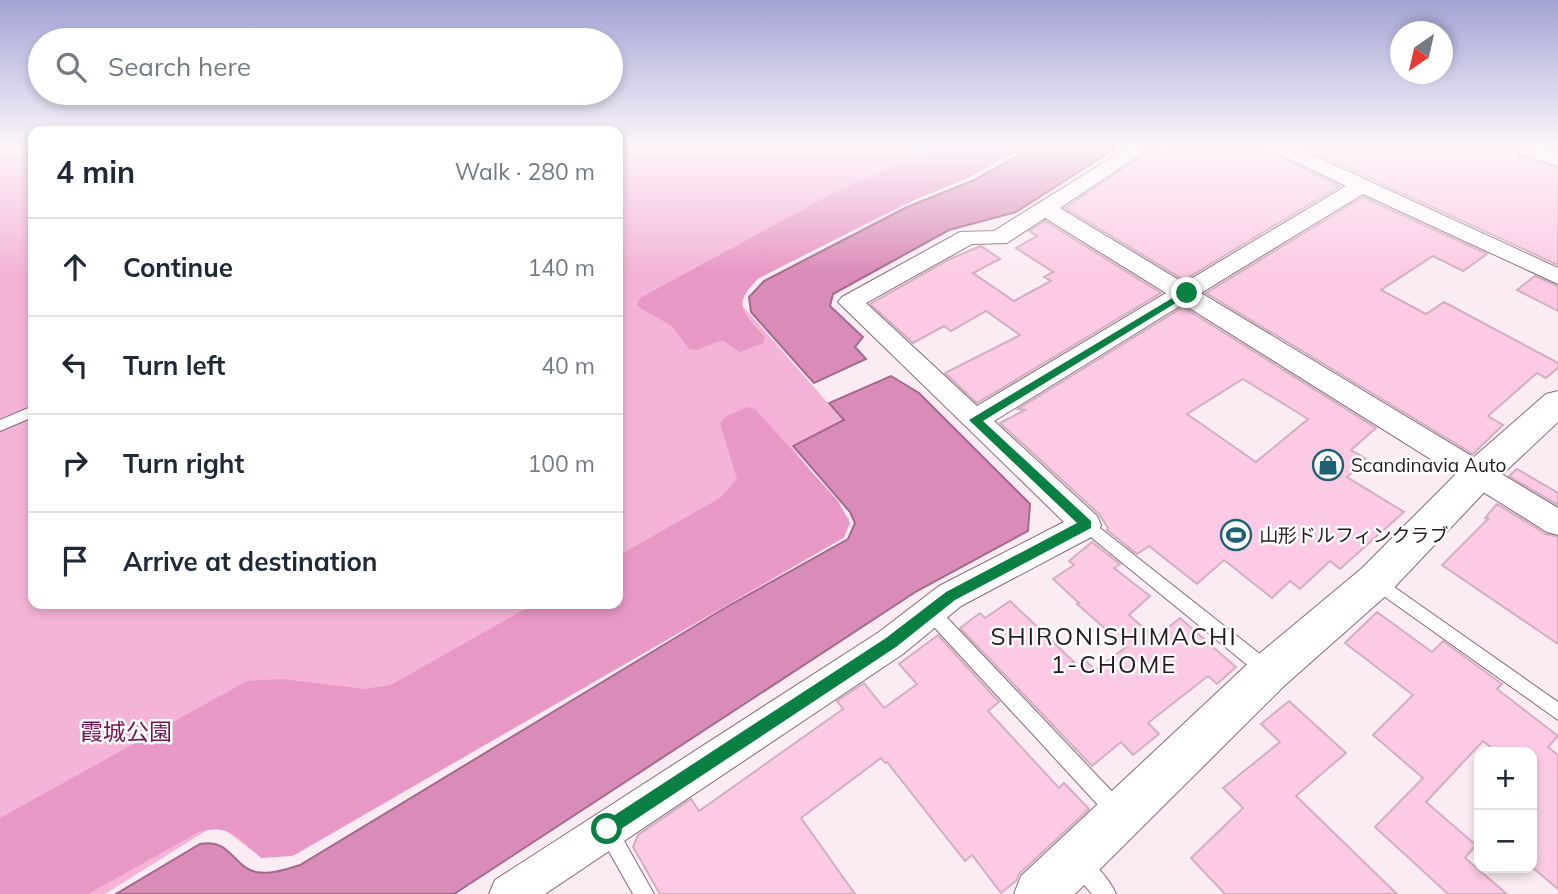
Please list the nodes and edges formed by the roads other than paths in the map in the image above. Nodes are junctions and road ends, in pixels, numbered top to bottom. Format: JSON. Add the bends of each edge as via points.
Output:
{"nodes":[{"id":1,"x":1076,"y":190,"type":"edge"},
{"id":2,"x":1354,"y":190,"type":"edge"},
{"id":3,"x":1372,"y":190,"type":"edge"},
{"id":4,"x":1046,"y":209,"type":"junction"},
{"id":5,"x":1558,"y":277,"type":"edge"},
{"id":6,"x":1187,"y":293,"type":"junction"},
{"id":7,"x":1558,"y":403,"type":"edge"},
{"id":8,"x":28,"y":413,"type":"edge"},
{"id":9,"x":975,"y":420,"type":"junction"},
{"id":10,"x":0,"y":426,"type":"edge"},
{"id":11,"x":1479,"y":474,"type":"junction"},
{"id":12,"x":1558,"y":523,"type":"edge"},
{"id":13,"x":1086,"y":524,"type":"junction"},
{"id":14,"x":1375,"y":581,"type":"junction"},
{"id":15,"x":929,"y":610,"type":"junction"},
{"id":16,"x":1269,"y":672,"type":"junction"},
{"id":17,"x":1558,"y":712,"type":"edge"},
{"id":18,"x":1122,"y":816,"type":"junction"},
{"id":19,"x":607,"y":829,"type":"junction"},
{"id":20,"x":1075,"y":860,"type":"junction"},
{"id":21,"x":509,"y":894,"type":"edge"},
{"id":22,"x":645,"y":894,"type":"edge"},
{"id":23,"x":1040,"y":894,"type":"edge"},
{"id":24,"x":1106,"y":894,"type":"edge"}],
"edges":[{"from":1,"to":4,"type":"street"},
{"from":2,"to":6,"type":"street"},
{"from":3,"to":5,"type":"street"},
{"from":4,"to":6,"type":"street"},
{"from":4,"to":9,"type":"street","via":[[999,238],[968,237],[850,302]]},
{"from":6,"to":9,"type":"street"},
{"from":6,"to":11,"type":"street"},
{"from":7,"to":11,"type":"street"},
{"from":8,"to":10,"type":"lane"},
{"from":9,"to":13,"type":"street"},
{"from":11,"to":12,"type":"street"},
{"from":11,"to":14,"type":"street"},
{"from":13,"to":15,"type":"street"},
{"from":13,"to":16,"type":"lane"},
{"from":14,"to":16,"type":"street"},
{"from":14,"to":17,"type":"lane"},
{"from":15,"to":18,"type":"lane"},
{"from":15,"to":19,"type":"street","via":[[891,642]]},
{"from":16,"to":18,"type":"street"},
{"from":18,"to":20,"type":"street"},
{"from":19,"to":21,"type":"street"},
{"from":19,"to":22,"type":"lane"},
{"from":20,"to":23,"type":"street"},
{"from":20,"to":24,"type":"lane"}]}
